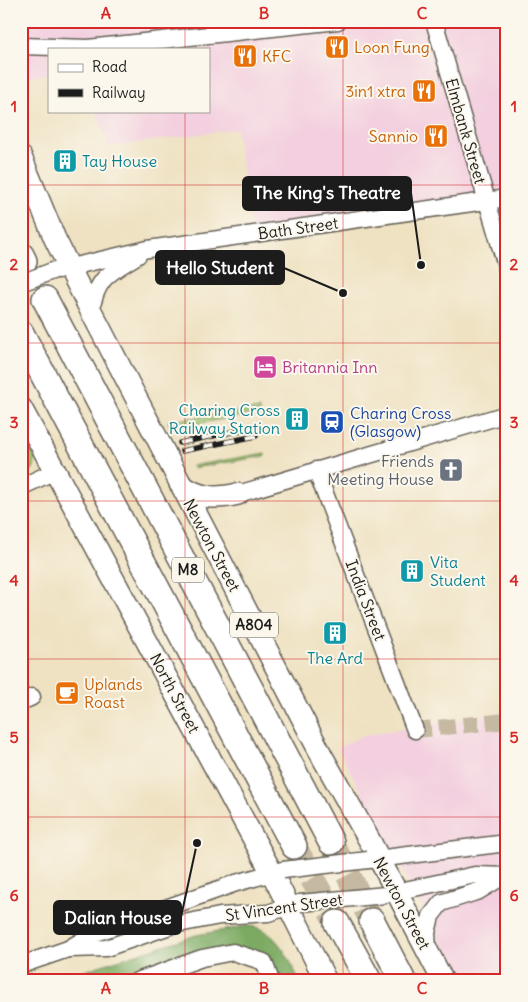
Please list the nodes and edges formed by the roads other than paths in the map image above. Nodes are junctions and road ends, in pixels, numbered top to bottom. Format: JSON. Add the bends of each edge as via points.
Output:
{"nodes":[{"id":1,"x":338,"y":21,"type":"edge"},
{"id":2,"x":434,"y":21,"type":"edge"},
{"id":3,"x":23,"y":43,"type":"edge"},
{"id":4,"x":21,"y":157,"type":"edge"},
{"id":5,"x":507,"y":198,"type":"edge"},
{"id":6,"x":486,"y":200,"type":"junction"},
{"id":7,"x":148,"y":249,"type":"junction"},
{"id":8,"x":22,"y":266,"type":"edge"},
{"id":9,"x":62,"y":269,"type":"junction"},
{"id":10,"x":507,"y":269,"type":"edge"},
{"id":11,"x":45,"y":299,"type":"dead end"},
{"id":12,"x":91,"y":311,"type":"junction"},
{"id":13,"x":21,"y":333,"type":"edge"},
{"id":14,"x":21,"y":408,"type":"edge"},
{"id":15,"x":507,"y":414,"type":"edge"},
{"id":16,"x":55,"y":470,"type":"junction"},
{"id":17,"x":316,"y":470,"type":"junction"},
{"id":18,"x":180,"y":484,"type":"junction"},
{"id":19,"x":21,"y":487,"type":"edge"},
{"id":20,"x":238,"y":494,"type":"junction"},
{"id":21,"x":210,"y":541,"type":"junction"},
{"id":22,"x":415,"y":730,"type":"dead end"},
{"id":23,"x":330,"y":842,"type":"tunnel mouth"},
{"id":24,"x":507,"y":843,"type":"edge"},
{"id":25,"x":294,"y":846,"type":"tunnel mouth"},
{"id":26,"x":373,"y":859,"type":"junction"},
{"id":27,"x":277,"y":872,"type":"junction"},
{"id":28,"x":504,"y":876,"type":"edge"},
{"id":29,"x":391,"y":893,"type":"junction"},
{"id":30,"x":294,"y":906,"type":"junction"},
{"id":31,"x":372,"y":920,"type":"tunnel mouth"},
{"id":32,"x":337,"y":924,"type":"tunnel mouth"},
{"id":33,"x":350,"y":948,"type":"junction"},
{"id":34,"x":68,"y":949,"type":"junction"},
{"id":35,"x":428,"y":953,"type":"junction"},
{"id":36,"x":21,"y":965,"type":"edge"},
{"id":37,"x":324,"y":980,"type":"edge"},
{"id":38,"x":137,"y":981,"type":"edge"},
{"id":39,"x":271,"y":981,"type":"edge"},
{"id":40,"x":359,"y":981,"type":"edge"},
{"id":41,"x":369,"y":981,"type":"edge"},
{"id":42,"x":403,"y":981,"type":"edge"},
{"id":43,"x":443,"y":981,"type":"edge"}],
"edges":[{"from":1,"to":3,"type":"street","via":[[88,48]]},
{"from":2,"to":6,"type":"street","name":"Elmbank Street"},
{"from":4,"to":9,"type":"main road","name":"Newton Street","number":"A804","via":[[55,239]]},
{"from":5,"to":6,"type":"street","name":"Bath Street"},
{"from":6,"to":7,"type":"street","name":"Bath Street"},
{"from":6,"to":10,"type":"street","name":"Elmbank Street"},
{"from":7,"to":9,"type":"street","name":"Bath Street"},
{"from":7,"to":12,"type":"street","name":"Bath Street","via":[[101,280],[94,293]]},
{"from":8,"to":9,"type":"street","name":"Bath Street","bridge":true},
{"from":9,"to":12,"type":"main road","name":"Newton Street","number":"A804"},
{"from":11,"to":23,"type":"highway","number":"M8"},
{"from":12,"to":18,"type":"main road","name":"Newton Street","number":"A804"},
{"from":13,"to":25,"type":"highway","number":"M8"},
{"from":14,"to":16,"type":"main road","name":"North Street"},
{"from":15,"to":17,"type":"street"},
{"from":16,"to":19,"type":"street"},
{"from":16,"to":27,"type":"main road","name":"North Street"},
{"from":17,"to":20,"type":"street"},
{"from":17,"to":22,"type":"street","name":"India Street"},
{"from":18,"to":20,"type":"main road","via":[[196,495],[210,498]]},
{"from":18,"to":21,"type":"main road","name":"Newton Street","number":"A804"},
{"from":20,"to":21,"type":"main road","via":[[214,516]]},
{"from":21,"to":26,"type":"main road","name":"Newton Street","number":"A804"},
{"from":24,"to":26,"type":"street","name":"St Vincent Street"},
{"from":26,"to":27,"type":"street","name":"St Vincent Street","bridge":true},
{"from":26,"to":29,"type":"main road","name":"Newton Street","number":"A804"},
{"from":27,"to":30,"type":"main road","name":"North Street"},
{"from":27,"to":34,"type":"street","name":"St Vincent Street","via":[[236,883],[93,934]]},
{"from":28,"to":29,"type":"street","name":"St Vincent Street","via":[[475,875]]},
{"from":28,"to":35,"type":"street","name":"St Vincent Street","via":[[479,891],[450,898],[436,907],[427,933]]},
{"from":29,"to":30,"type":"street","name":"St Vincent Street","bridge":true},
{"from":29,"to":35,"type":"main road","name":"Newton Street","number":"A804"},
{"from":30,"to":34,"type":"street","name":"St Vincent Street","via":[[268,913],[220,916],[173,925],[106,948]]},
{"from":30,"to":37,"type":"main road","name":"North Street"},
{"from":31,"to":42,"type":"highway"},
{"from":32,"to":33,"type":"highway"},
{"from":33,"to":40,"type":"highway"},
{"from":33,"to":41,"type":"highway"},
{"from":34,"to":36,"type":"street","name":"St Vincent Street"},
{"from":35,"to":43,"type":"main road","name":"Newton Street","number":"A804"},
{"from":38,"to":39,"type":"street","via":[[202,958],[233,952],[264,962]]}]}
